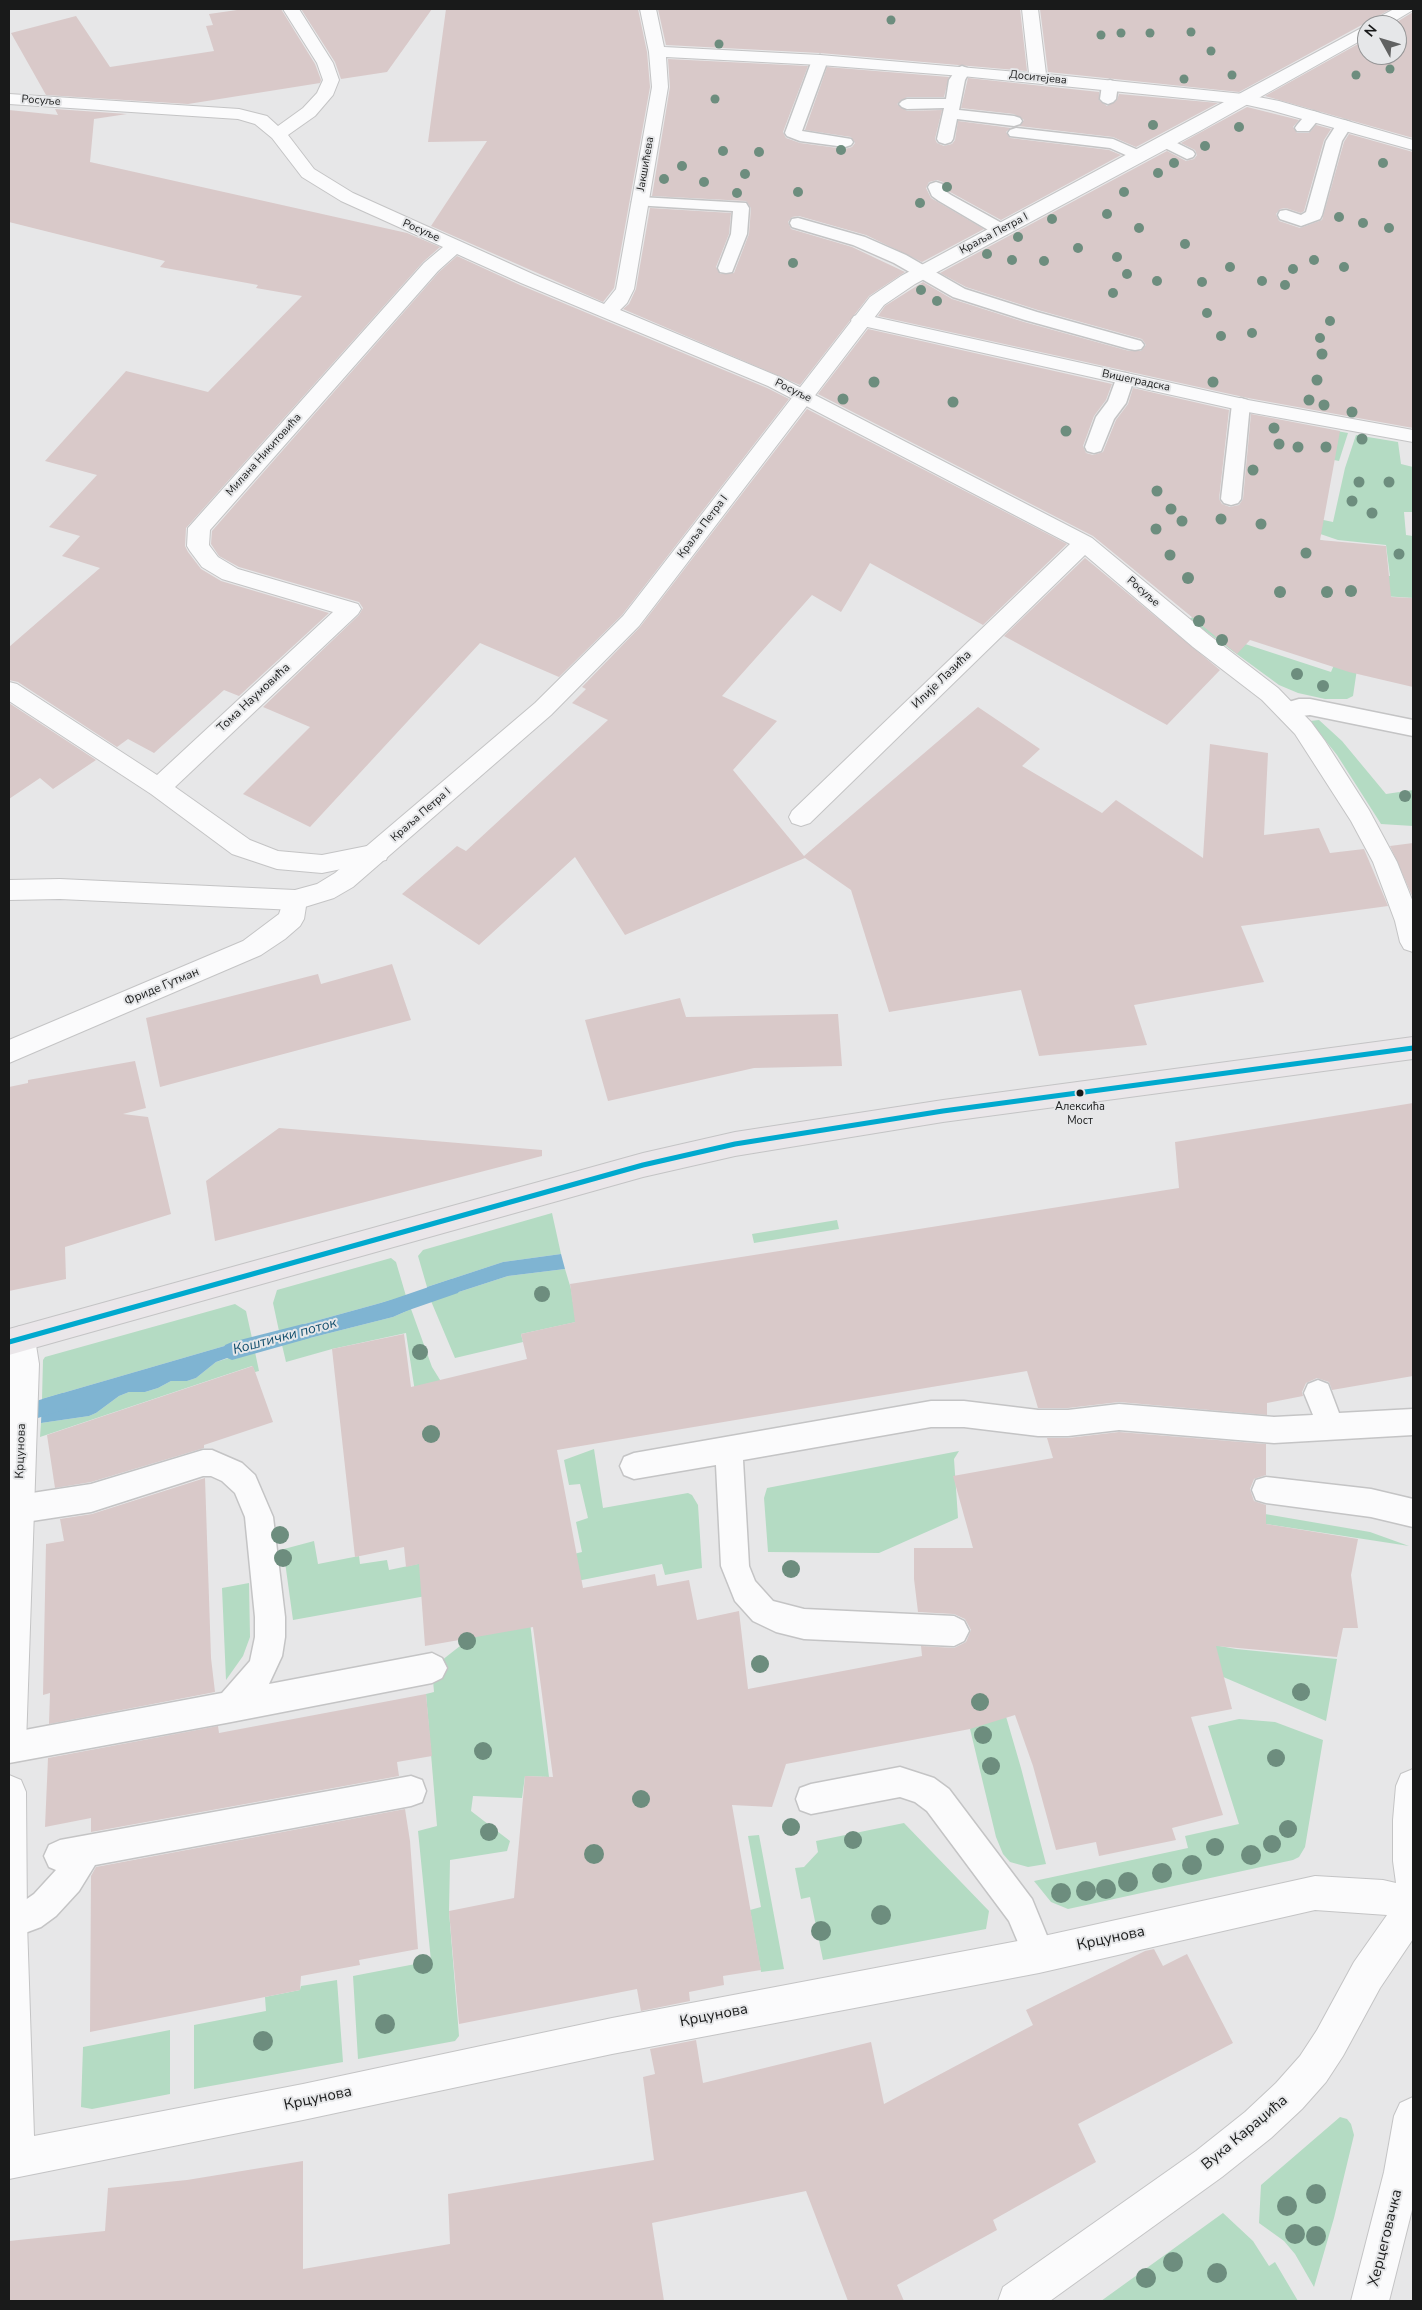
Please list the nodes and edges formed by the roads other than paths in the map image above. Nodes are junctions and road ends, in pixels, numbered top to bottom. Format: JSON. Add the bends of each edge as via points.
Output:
{"nodes":[{"id":1,"x":291,"y":9,"type":"edge"},
{"id":2,"x":648,"y":9,"type":"edge"},
{"id":3,"x":1030,"y":9,"type":"edge"},
{"id":4,"x":1406,"y":9,"type":"edge"},
{"id":5,"x":1395,"y":15,"type":"edge"},
{"id":6,"x":1357,"y":36,"type":"edge"},
{"id":7,"x":657,"y":52,"type":"junction"},
{"id":8,"x":820,"y":60,"type":"junction"},
{"id":9,"x":962,"y":71,"type":"junction"},
{"id":10,"x":1038,"y":78,"type":"junction"},
{"id":11,"x":9,"y":99,"type":"edge"},
{"id":12,"x":1243,"y":99,"type":"junction"},
{"id":13,"x":957,"y":101,"type":"junction"},
{"id":14,"x":907,"y":104,"type":"dead end"},
{"id":15,"x":1344,"y":125,"type":"junction"},
{"id":16,"x":278,"y":134,"type":"junction"},
{"id":17,"x":945,"y":139,"type":"dead end"},
{"id":18,"x":845,"y":142,"type":"dead end"},
{"id":19,"x":1165,"y":142,"type":"junction"},
{"id":20,"x":1413,"y":145,"type":"edge"},
{"id":21,"x":1187,"y":154,"type":"dead end"},
{"id":22,"x":1139,"y":156,"type":"junction"},
{"id":23,"x":936,"y":187,"type":"dead end"},
{"id":24,"x":640,"y":202,"type":"junction"},
{"id":25,"x":1286,"y":215,"type":"dead end"},
{"id":26,"x":798,"y":223,"type":"dead end"},
{"id":27,"x":1001,"y":230,"type":"junction"},
{"id":28,"x":455,"y":246,"type":"junction"},
{"id":29,"x":726,"y":268,"type":"dead end"},
{"id":30,"x":922,"y":273,"type":"junction"},
{"id":31,"x":607,"y":312,"type":"junction"},
{"id":32,"x":860,"y":320,"type":"junction"},
{"id":33,"x":1135,"y":345,"type":"dead end"},
{"id":34,"x":1125,"y":379,"type":"junction"},
{"id":35,"x":804,"y":396,"type":"junction"},
{"id":36,"x":1241,"y":404,"type":"junction"},
{"id":37,"x":1413,"y":436,"type":"edge"},
{"id":38,"x":1094,"y":447,"type":"dead end"},
{"id":39,"x":1231,"y":499,"type":"dead end"},
{"id":40,"x":1084,"y":543,"type":"junction"},
{"id":41,"x":350,"y":609,"type":"joint"},
{"id":42,"x":9,"y":690,"type":"edge"},
{"id":43,"x":1286,"y":710,"type":"junction"},
{"id":44,"x":1413,"y":728,"type":"edge"},
{"id":45,"x":159,"y":788,"type":"junction"},
{"id":46,"x":801,"y":817,"type":"dead end"},
{"id":47,"x":377,"y":853,"type":"junction"},
{"id":48,"x":9,"y":890,"type":"edge"},
{"id":49,"x":295,"y":900,"type":"junction"},
{"id":50,"x":1413,"y":942,"type":"edge"},
{"id":51,"x":1413,"y":1048,"type":"edge"},
{"id":52,"x":9,"y":1052,"type":"edge"},
{"id":53,"x":14,"y":1340,"type":"edge"},
{"id":54,"x":1318,"y":1393,"type":"dead end"},
{"id":55,"x":1413,"y":1422,"type":"edge"},
{"id":56,"x":1331,"y":1427,"type":"junction"},
{"id":57,"x":729,"y":1449,"type":"junction"},
{"id":58,"x":634,"y":1466,"type":"dead end"},
{"id":59,"x":1266,"y":1490,"type":"dead end"},
{"id":60,"x":19,"y":1509,"type":"junction"},
{"id":61,"x":1413,"y":1513,"type":"edge"},
{"id":62,"x":954,"y":1630,"type":"dead end"},
{"id":63,"x":432,"y":1668,"type":"dead end"},
{"id":64,"x":226,"y":1708,"type":"junction"},
{"id":65,"x":9,"y":1746,"type":"edge"},
{"id":66,"x":1413,"y":1786,"type":"edge"},
{"id":67,"x":411,"y":1791,"type":"dead end"},
{"id":68,"x":9,"y":1792,"type":"edge"},
{"id":69,"x":811,"y":1799,"type":"dead end"},
{"id":70,"x":1413,"y":1881,"type":"edge"},
{"id":71,"x":1413,"y":1904,"type":"edge"},
{"id":72,"x":1413,"y":1909,"type":"edge"},
{"id":73,"x":9,"y":1923,"type":"edge"},
{"id":74,"x":1039,"y":1955,"type":"junction"},
{"id":75,"x":1413,"y":2116,"type":"edge"},
{"id":76,"x":12,"y":2160,"type":"edge"},
{"id":77,"x":1018,"y":2301,"type":"edge"},
{"id":78,"x":1370,"y":2301,"type":"edge"}],
"edges":[{"from":1,"to":16,"type":"street","via":[[325,63],[331,80],[325,96]]},
{"from":2,"to":7,"type":"street","name":"Јакшићева"},
{"from":3,"to":10,"type":"street"},
{"from":4,"to":5,"type":"street"},
{"from":6,"to":12,"type":"street","name":"Краља Петра I"},
{"from":7,"to":8,"type":"street","name":"Доситејева"},
{"from":7,"to":24,"type":"street","name":"Јакшићева","via":[[660,87]]},
{"from":8,"to":9,"type":"street","name":"Доситејева"},
{"from":8,"to":18,"type":"lane","via":[[793,133]]},
{"from":9,"to":10,"type":"street","name":"Доситејева"},
{"from":9,"to":13,"type":"lane","via":[[957,80]]},
{"from":10,"to":12,"type":"street","name":"Доситејева","via":[[1109,92]]},
{"from":11,"to":16,"type":"street","name":"Росуље","via":[[239,114],[260,120]]},
{"from":12,"to":15,"type":"street","name":"Доситејева","via":[[1273,105],[1308,122]]},
{"from":12,"to":19,"type":"street","name":"Краља Петра I"},
{"from":13,"to":14,"type":"lane"},
{"from":13,"to":17,"type":"lane"},
{"from":13,"to":22,"type":"lane","via":[[1015,127],[1113,144]]},
{"from":15,"to":20,"type":"street","name":"Доситејева"},
{"from":15,"to":25,"type":"lane","via":[[1334,141],[1314,215],[1301,221]]},
{"from":16,"to":28,"type":"street","name":"Росуље","via":[[298,162],[319,181]]},
{"from":19,"to":21,"type":"lane"},
{"from":19,"to":22,"type":"street","name":"Краља Петра I"},
{"from":22,"to":27,"type":"street","name":"Краља Петра I"},
{"from":23,"to":27,"type":"lane","via":[[945,198]]},
{"from":24,"to":29,"type":"lane","via":[[740,206],[739,234]]},
{"from":24,"to":31,"type":"street","name":"Јакшићева","via":[[625,289]]},
{"from":26,"to":30,"type":"lane","via":[[859,241],[900,259]]},
{"from":27,"to":30,"type":"street","name":"Краља Петра I"},
{"from":28,"to":31,"type":"street","name":"Росуље"},
{"from":28,"to":41,"type":"street","name":"Милана Никитовића","via":[[430,268],[199,528],[198,546],[210,562],[230,574]]},
{"from":30,"to":32,"type":"street","name":"Краља Петра I","via":[[890,290]]},
{"from":30,"to":33,"type":"lane","via":[[959,292]]},
{"from":31,"to":35,"type":"street","name":"Росуље"},
{"from":32,"to":34,"type":"street","name":"Вишеградска"},
{"from":32,"to":35,"type":"street","name":"Краља Петра I"},
{"from":34,"to":36,"type":"street","name":"Вишеградска"},
{"from":34,"to":38,"type":"lane","via":[[1118,403],[1105,417]]},
{"from":35,"to":40,"type":"street","name":"Росуље"},
{"from":35,"to":47,"type":"street","name":"Краља Петра I","via":[[631,621],[543,709]]},
{"from":36,"to":37,"type":"street","name":"Вишеградска"},
{"from":36,"to":39,"type":"lane"},
{"from":40,"to":43,"type":"street","name":"Росуље"},
{"from":40,"to":46,"type":"street","name":"Илије Лазића"},
{"from":41,"to":45,"type":"street","name":"Тома Наумовића"},
{"from":42,"to":45,"type":"street"},
{"from":43,"to":44,"type":"lane","via":[[1310,707]]},
{"from":43,"to":50,"type":"street","name":"Росуље","via":[[1317,747],[1377,847]]},
{"from":45,"to":47,"type":"street","via":[[241,847],[277,860],[322,864]]},
{"from":47,"to":49,"type":"street","name":"Краља Петра I","via":[[325,891]]},
{"from":48,"to":49,"type":"street","name":"Краља Петра I","via":[[60,889]]},
{"from":49,"to":52,"type":"street","name":"Фриде Гутман","via":[[291,919],[252,948]]},
{"from":51,"to":53,"type":"main road","via":[[943,1111],[735,1144],[596,1178]]},
{"from":53,"to":60,"type":"street","name":"Крцунова","via":[[24,1364]]},
{"from":54,"to":56,"type":"lane"},
{"from":55,"to":56,"type":"lane"},
{"from":56,"to":57,"type":"lane","via":[[1274,1430],[1119,1417],[1038,1423],[964,1414],[932,1414]]},
{"from":57,"to":58,"type":"lane"},
{"from":57,"to":62,"type":"lane","via":[[738,1578],[763,1611],[776,1618],[804,1624]]},
{"from":59,"to":61,"type":"lane","via":[[1370,1503]]},
{"from":60,"to":64,"type":"lane","via":[[91,1498],[203,1462],[232,1472],[245,1484],[258,1517],[270,1637],[260,1671]]},
{"from":60,"to":65,"type":"street","name":"Крцунова"},
{"from":63,"to":64,"type":"lane"},
{"from":64,"to":65,"type":"lane"},
{"from":66,"to":70,"type":"street","via":[[1410,1861]]},
{"from":67,"to":73,"type":"lane","via":[[73,1853],[68,1880],[51,1899],[30,1916]]},
{"from":68,"to":73,"type":"street","name":"Крцунова"},
{"from":69,"to":74,"type":"lane","via":[[900,1782],[923,1789],[938,1800],[1021,1910]]},
{"from":71,"to":74,"type":"street","name":"Крцунова","via":[[1383,1897],[1315,1893]]},
{"from":72,"to":77,"type":"street","name":"Вука Караџића","via":[[1367,1975],[1330,2043],[1290,2096],[1209,2164]]},
{"from":73,"to":76,"type":"street","name":"Крцунова"},
{"from":74,"to":76,"type":"street","name":"Крцунова","via":[[622,2034]]},
{"from":75,"to":78,"type":"street","name":"Херцеговачка","via":[[1403,2172]]}]}
